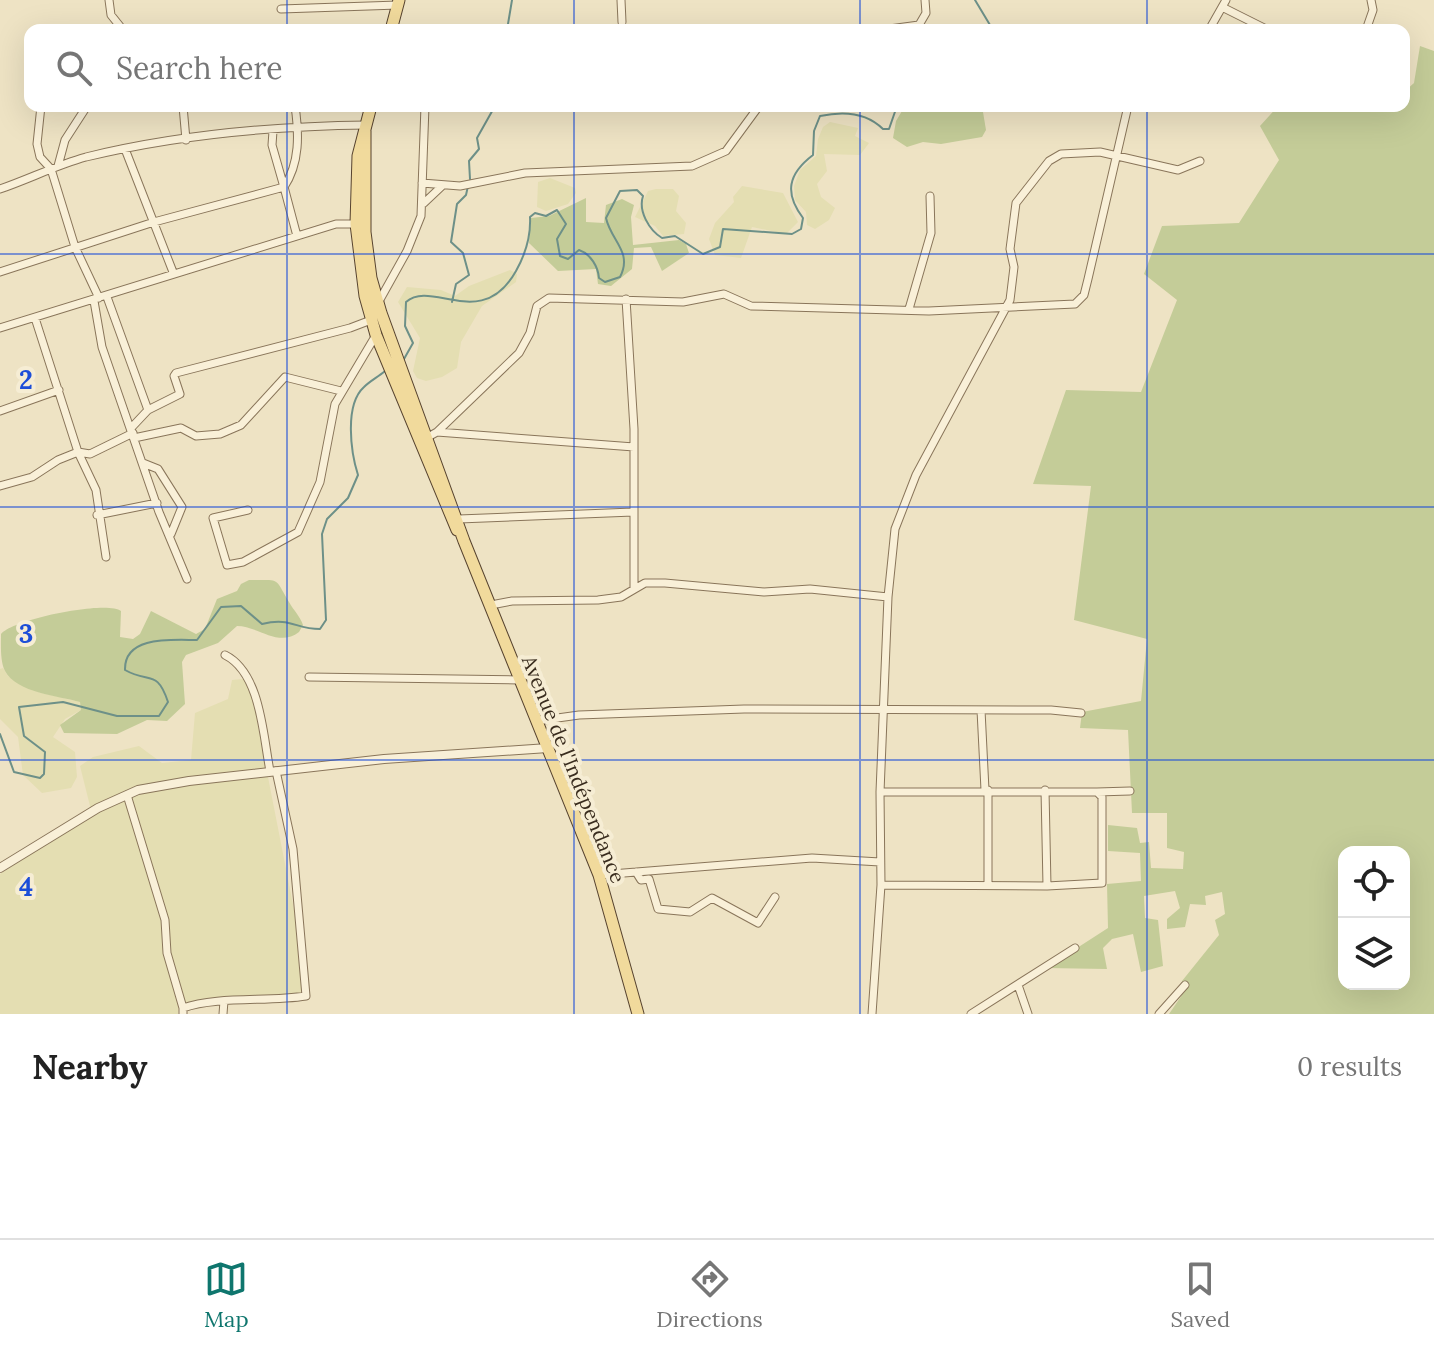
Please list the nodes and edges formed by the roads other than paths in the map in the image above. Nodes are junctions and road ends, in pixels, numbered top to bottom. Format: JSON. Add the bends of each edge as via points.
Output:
{"nodes":[{"id":1,"x":109,"y":0,"type":"edge"},
{"id":2,"x":621,"y":0,"type":"edge"},
{"id":3,"x":925,"y":0,"type":"edge"},
{"id":4,"x":1371,"y":0,"type":"edge"},
{"id":5,"x":399,"y":2,"type":"edge"},
{"id":6,"x":1224,"y":4,"type":"edge"},
{"id":7,"x":281,"y":9,"type":"dead end"},
{"id":8,"x":622,"y":22,"type":"dead end"},
{"id":9,"x":118,"y":24,"type":"edge"},
{"id":10,"x":393,"y":24,"type":"edge"},
{"id":11,"x":920,"y":24,"type":"edge"},
{"id":12,"x":1212,"y":24,"type":"edge"},
{"id":13,"x":1258,"y":24,"type":"edge"},
{"id":14,"x":1370,"y":24,"type":"edge"},
{"id":15,"x":40,"y":112,"type":"edge"},
{"id":16,"x":83,"y":112,"type":"edge"},
{"id":17,"x":184,"y":112,"type":"edge"},
{"id":18,"x":296,"y":112,"type":"edge"},
{"id":19,"x":370,"y":112,"type":"edge"},
{"id":20,"x":425,"y":112,"type":"edge"},
{"id":21,"x":755,"y":112,"type":"edge"},
{"id":22,"x":1126,"y":112,"type":"edge"},
{"id":23,"x":366,"y":128,"type":"junction"},
{"id":24,"x":298,"y":130,"type":"junction"},
{"id":25,"x":273,"y":131,"type":"junction"},
{"id":26,"x":186,"y":140,"type":"junction"},
{"id":27,"x":125,"y":149,"type":"junction"},
{"id":28,"x":1114,"y":158,"type":"junction"},
{"id":29,"x":1200,"y":161,"type":"dead end"},
{"id":30,"x":54,"y":168,"type":"junction"},
{"id":31,"x":422,"y":183,"type":"junction"},
{"id":32,"x":442,"y":186,"type":"junction"},
{"id":33,"x":284,"y":187,"type":"junction"},
{"id":34,"x":0,"y":189,"type":"edge"},
{"id":35,"x":930,"y":196,"type":"dead end"},
{"id":36,"x":424,"y":203,"type":"junction"},
{"id":37,"x":154,"y":222,"type":"junction"},
{"id":38,"x":356,"y":224,"type":"junction"},
{"id":39,"x":297,"y":236,"type":"junction"},
{"id":40,"x":75,"y":247,"type":"junction"},
{"id":41,"x":0,"y":272,"type":"edge"},
{"id":42,"x":173,"y":272,"type":"junction"},
{"id":43,"x":100,"y":298,"type":"junction"},
{"id":44,"x":626,"y":299,"type":"junction"},
{"id":45,"x":378,"y":303,"type":"junction"},
{"id":46,"x":909,"y":309,"type":"junction"},
{"id":47,"x":1004,"y":309,"type":"junction"},
{"id":48,"x":35,"y":318,"type":"junction"},
{"id":49,"x":371,"y":320,"type":"junction"},
{"id":50,"x":0,"y":328,"type":"edge"},
{"id":51,"x":376,"y":335,"type":"junction"},
{"id":52,"x":397,"y":368,"type":"junction"},
{"id":53,"x":59,"y":390,"type":"junction"},
{"id":54,"x":341,"y":391,"type":"junction"},
{"id":55,"x":148,"y":410,"type":"junction"},
{"id":56,"x":0,"y":411,"type":"edge"},
{"id":57,"x":133,"y":433,"type":"junction"},
{"id":58,"x":433,"y":434,"type":"junction"},
{"id":59,"x":634,"y":447,"type":"junction"},
{"id":60,"x":78,"y":452,"type":"junction"},
{"id":61,"x":143,"y":463,"type":"junction"},
{"id":62,"x":0,"y":486,"type":"edge"},
{"id":63,"x":157,"y":503,"type":"junction"},
{"id":64,"x":248,"y":510,"type":"dead end"},
{"id":65,"x":633,"y":512,"type":"junction"},
{"id":66,"x":97,"y":515,"type":"junction"},
{"id":67,"x":459,"y":519,"type":"junction"},
{"id":68,"x":171,"y":534,"type":"junction"},
{"id":69,"x":464,"y":541,"type":"junction"},
{"id":70,"x":106,"y":557,"type":"dead end"},
{"id":71,"x":187,"y":579,"type":"dead end"},
{"id":72,"x":634,"y":589,"type":"junction"},
{"id":73,"x":888,"y":597,"type":"junction"},
{"id":74,"x":491,"y":605,"type":"junction"},
{"id":75,"x":225,"y":655,"type":"dead end"},
{"id":76,"x":309,"y":677,"type":"dead end"},
{"id":77,"x":519,"y":680,"type":"junction"},
{"id":78,"x":885,"y":708,"type":"junction"},
{"id":79,"x":981,"y":710,"type":"junction"},
{"id":80,"x":1081,"y":713,"type":"dead end"},
{"id":81,"x":536,"y":721,"type":"junction"},
{"id":82,"x":548,"y":748,"type":"junction"},
{"id":83,"x":273,"y":771,"type":"junction"},
{"id":84,"x":986,"y":790,"type":"junction"},
{"id":85,"x":1045,"y":790,"type":"junction"},
{"id":86,"x":1130,"y":791,"type":"dead end"},
{"id":87,"x":880,"y":792,"type":"junction"},
{"id":88,"x":1097,"y":792,"type":"junction"},
{"id":89,"x":127,"y":795,"type":"junction"},
{"id":90,"x":880,"y":862,"type":"junction"},
{"id":91,"x":0,"y":868,"type":"edge"},
{"id":92,"x":636,"y":872,"type":"junction"},
{"id":93,"x":599,"y":875,"type":"junction"},
{"id":94,"x":988,"y":884,"type":"junction"},
{"id":95,"x":881,"y":885,"type":"junction"},
{"id":96,"x":1047,"y":886,"type":"junction"},
{"id":97,"x":775,"y":897,"type":"dead end"},
{"id":98,"x":1075,"y":948,"type":"dead end"},
{"id":99,"x":1018,"y":985,"type":"junction"},
{"id":100,"x":1185,"y":985,"type":"dead end"},
{"id":101,"x":224,"y":1001,"type":"junction"},
{"id":102,"x":183,"y":1011,"type":"edge"},
{"id":103,"x":973,"y":1013,"type":"edge"},
{"id":104,"x":223,"y":1014,"type":"edge"},
{"id":105,"x":638,"y":1014,"type":"edge"},
{"id":106,"x":872,"y":1014,"type":"edge"},
{"id":107,"x":1028,"y":1014,"type":"edge"},
{"id":108,"x":1159,"y":1014,"type":"edge"}],
"edges":[{"from":1,"to":9,"type":"street"},
{"from":2,"to":8,"type":"street"},
{"from":3,"to":11,"type":"street"},
{"from":4,"to":14,"type":"street"},
{"from":5,"to":7,"type":"street"},
{"from":5,"to":10,"type":"main road"},
{"from":6,"to":12,"type":"street"},
{"from":6,"to":13,"type":"street"},
{"from":15,"to":30,"type":"street","via":[[40,157]]},
{"from":16,"to":30,"type":"street"},
{"from":17,"to":26,"type":"street"},
{"from":18,"to":24,"type":"street"},
{"from":19,"to":23,"type":"main road","name":"Avenue de l'Indépendance"},
{"from":20,"to":31,"type":"street"},
{"from":21,"to":32,"type":"street","via":[[726,151],[692,166],[525,173]]},
{"from":22,"to":28,"type":"street"},
{"from":23,"to":24,"type":"street"},
{"from":23,"to":38,"type":"main road","name":"Avenue de l'Indépendance","via":[[358,156]]},
{"from":23,"to":45,"type":"main road","name":"Avenue de l'Indépendance","via":[[365,232]]},
{"from":24,"to":25,"type":"street"},
{"from":24,"to":33,"type":"street","via":[[295,162]]},
{"from":25,"to":26,"type":"street"},
{"from":25,"to":33,"type":"street"},
{"from":26,"to":27,"type":"street"},
{"from":27,"to":30,"type":"street"},
{"from":27,"to":37,"type":"street"},
{"from":28,"to":29,"type":"street","via":[[1178,170]]},
{"from":28,"to":47,"type":"street","via":[[1079,302]]},
{"from":28,"to":47,"type":"street","via":[[1092,151],[1061,154],[1022,192],[1012,221],[1013,283]]},
{"from":30,"to":34,"type":"street"},
{"from":30,"to":40,"type":"street"},
{"from":31,"to":32,"type":"street"},
{"from":31,"to":36,"type":"street"},
{"from":32,"to":36,"type":"street"},
{"from":33,"to":37,"type":"street"},
{"from":33,"to":39,"type":"street"},
{"from":35,"to":46,"type":"street","via":[[931,233]]},
{"from":36,"to":45,"type":"street","via":[[413,240]]},
{"from":37,"to":40,"type":"street"},
{"from":37,"to":42,"type":"street"},
{"from":38,"to":39,"type":"street"},
{"from":38,"to":49,"type":"main road","name":"Avenue de l'Indépendance"},
{"from":39,"to":42,"type":"street"},
{"from":40,"to":41,"type":"street"},
{"from":40,"to":43,"type":"street"},
{"from":42,"to":43,"type":"street"},
{"from":43,"to":48,"type":"street"},
{"from":43,"to":55,"type":"street"},
{"from":43,"to":57,"type":"street","via":[[102,347]]},
{"from":44,"to":46,"type":"street","via":[[683,302],[724,294],[751,306]]},
{"from":44,"to":58,"type":"street","via":[[541,301],[523,347]]},
{"from":44,"to":59,"type":"street"},
{"from":45,"to":52,"type":"main road","name":"Avenue de l'Indépendance"},
{"from":46,"to":47,"type":"street"},
{"from":47,"to":73,"type":"street","via":[[903,506],[895,529]]},
{"from":48,"to":50,"type":"street"},
{"from":48,"to":53,"type":"street"},
{"from":49,"to":51,"type":"main road","name":"Avenue de l'Indépendance"},
{"from":49,"to":55,"type":"street","via":[[176,373],[180,394]]},
{"from":51,"to":52,"type":"main road","name":"Avenue de l'Indépendance"},
{"from":51,"to":54,"type":"street"},
{"from":52,"to":58,"type":"main road","name":"Avenue de l'Indépendance"},
{"from":52,"to":69,"type":"main road","name":"Avenue de l'Indépendance","via":[[449,517]]},
{"from":53,"to":56,"type":"street"},
{"from":53,"to":60,"type":"street"},
{"from":54,"to":57,"type":"street","via":[[285,377],[249,419],[231,430],[196,436],[181,428]]},
{"from":54,"to":64,"type":"street","via":[[328,429],[320,482],[298,532],[243,562],[227,565],[213,518]]},
{"from":55,"to":57,"type":"street"},
{"from":57,"to":60,"type":"street","via":[[90,454]]},
{"from":57,"to":61,"type":"street"},
{"from":58,"to":59,"type":"street"},
{"from":58,"to":67,"type":"main road","name":"Avenue de l'Indépendance"},
{"from":59,"to":65,"type":"street"},
{"from":60,"to":62,"type":"street","via":[[32,477]]},
{"from":60,"to":66,"type":"street","via":[[96,490]]},
{"from":61,"to":63,"type":"street"},
{"from":61,"to":68,"type":"street","via":[[158,469],[182,507]]},
{"from":63,"to":66,"type":"street"},
{"from":63,"to":68,"type":"street"},
{"from":65,"to":67,"type":"street"},
{"from":65,"to":72,"type":"street"},
{"from":66,"to":70,"type":"street"},
{"from":67,"to":69,"type":"main road","name":"Avenue de l'Indépendance"},
{"from":68,"to":71,"type":"street"},
{"from":69,"to":74,"type":"main road","name":"Avenue de l'Indépendance"},
{"from":72,"to":73,"type":"street","via":[[665,583]]},
{"from":72,"to":74,"type":"street","via":[[598,600]]},
{"from":73,"to":78,"type":"street"},
{"from":74,"to":77,"type":"main road","name":"Avenue de l'Indépendance"},
{"from":75,"to":83,"type":"street","via":[[250,683]]},
{"from":76,"to":77,"type":"street"},
{"from":77,"to":81,"type":"main road","name":"Avenue de l'Indépendance"},
{"from":78,"to":79,"type":"street"},
{"from":78,"to":81,"type":"street","via":[[648,711]]},
{"from":78,"to":87,"type":"street"},
{"from":79,"to":80,"type":"street"},
{"from":79,"to":84,"type":"street"},
{"from":81,"to":82,"type":"main road","name":"Avenue de l'Indépendance"},
{"from":82,"to":83,"type":"street"},
{"from":82,"to":93,"type":"main road","name":"Avenue de l'Indépendance"},
{"from":83,"to":89,"type":"street"},
{"from":83,"to":101,"type":"street","via":[[293,849],[306,996]]},
{"from":84,"to":85,"type":"street"},
{"from":84,"to":87,"type":"street"},
{"from":84,"to":94,"type":"street"},
{"from":85,"to":88,"type":"street"},
{"from":85,"to":96,"type":"street"},
{"from":86,"to":88,"type":"street"},
{"from":87,"to":90,"type":"street"},
{"from":88,"to":96,"type":"street","via":[[1102,797],[1102,883]]},
{"from":89,"to":91,"type":"street"},
{"from":89,"to":102,"type":"street","via":[[165,920],[167,953]]},
{"from":90,"to":92,"type":"street","via":[[812,858]]},
{"from":90,"to":95,"type":"street"},
{"from":92,"to":93,"type":"street"},
{"from":92,"to":97,"type":"street","via":[[641,880],[649,879],[658,909],[690,912],[712,898],[758,923]]},
{"from":93,"to":105,"type":"main road","name":"Avenue de l'Indépendance"},
{"from":94,"to":95,"type":"street"},
{"from":94,"to":96,"type":"street"},
{"from":95,"to":106,"type":"street"},
{"from":98,"to":99,"type":"street"},
{"from":99,"to":103,"type":"street"},
{"from":99,"to":107,"type":"street"},
{"from":100,"to":108,"type":"street"},
{"from":101,"to":102,"type":"street"},
{"from":101,"to":104,"type":"street"}]}
